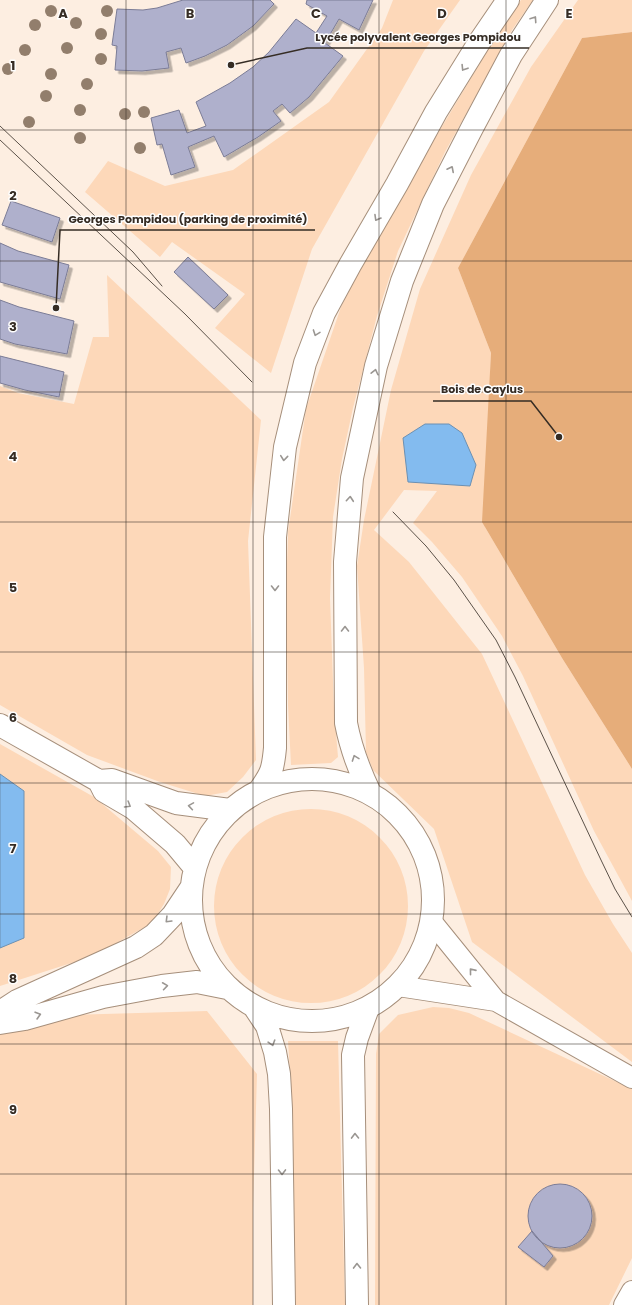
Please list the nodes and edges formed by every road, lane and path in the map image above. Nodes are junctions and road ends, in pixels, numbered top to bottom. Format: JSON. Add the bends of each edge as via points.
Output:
{"nodes":[{"id":1,"x":508,"y":0,"type":"edge"},
{"id":2,"x":547,"y":0,"type":"edge"},
{"id":3,"x":0,"y":725,"type":"edge"},
{"id":4,"x":98,"y":781,"type":"junction"},
{"id":5,"x":259,"y":791,"type":"junction"},
{"id":6,"x":370,"y":793,"type":"junction"},
{"id":7,"x":230,"y":810,"type":"junction"},
{"id":8,"x":193,"y":878,"type":"junction"},
{"id":9,"x":432,"y":922,"type":"junction"},
{"id":10,"x":398,"y":986,"type":"junction"},
{"id":11,"x":227,"y":988,"type":"junction"},
{"id":12,"x":496,"y":1001,"type":"junction"},
{"id":13,"x":255,"y":1008,"type":"junction"},
{"id":14,"x":368,"y":1008,"type":"junction"},
{"id":15,"x":0,"y":1012,"type":"edge"},
{"id":16,"x":0,"y":1023,"type":"edge"},
{"id":17,"x":632,"y":1078,"type":"edge"},
{"id":18,"x":632,"y":1290,"type":"edge"},
{"id":19,"x":284,"y":1305,"type":"edge"},
{"id":20,"x":357,"y":1305,"type":"edge"},
{"id":21,"x":624,"y":1305,"type":"edge"}],
"edges":[{"from":1,"to":5,"type":"main road","one_way":true,"via":[[436,112],[350,264],[324,313],[305,363],[285,447],[275,537],[275,753],[270,776]]},
{"from":6,"to":2,"type":"main road","one_way":true,"via":[[350,746],[346,723],[345,562],[352,478],[376,366],[402,281],[433,204],[511,55]]},
{"from":3,"to":4,"type":"main road"},
{"from":7,"to":4,"type":"main road","one_way":true,"via":[[176,803],[112,780]]},
{"from":4,"to":8,"type":"main road","one_way":true,"via":[[104,791],[133,808],[175,844]]},
{"from":5,"to":6,"type":"main road","via":[[286,781],[315,779],[343,783]]},
{"from":5,"to":7,"type":"main road"},
{"from":6,"to":9,"type":"main road","via":[[401,816],[422,848],[433,884]]},
{"from":7,"to":8,"type":"main road","via":[[214,827],[203,847]]},
{"from":8,"to":11,"type":"main road","via":[[191,916],[198,942],[210,967]]},
{"from":8,"to":15,"type":"main road","one_way":true,"via":[[173,915],[154,935],[136,947],[17,1001]]},
{"from":9,"to":10,"type":"main road","via":[[414,967]]},
{"from":12,"to":9,"type":"street","one_way":true},
{"from":10,"to":12,"type":"street"},
{"from":10,"to":14,"type":"main road"},
{"from":11,"to":13,"type":"main road"},
{"from":16,"to":11,"type":"main road","one_way":true,"via":[[26,1019],[103,997],[162,986],[197,982]]},
{"from":12,"to":17,"type":"street"},
{"from":13,"to":14,"type":"main road","via":[[273,1016],[312,1022],[350,1016]]},
{"from":13,"to":19,"type":"main road","one_way":true,"via":[[267,1026],[279,1074]]},
{"from":20,"to":14,"type":"main road","one_way":true,"via":[[353,1055]]},
{"from":18,"to":21,"type":"street"}]}
